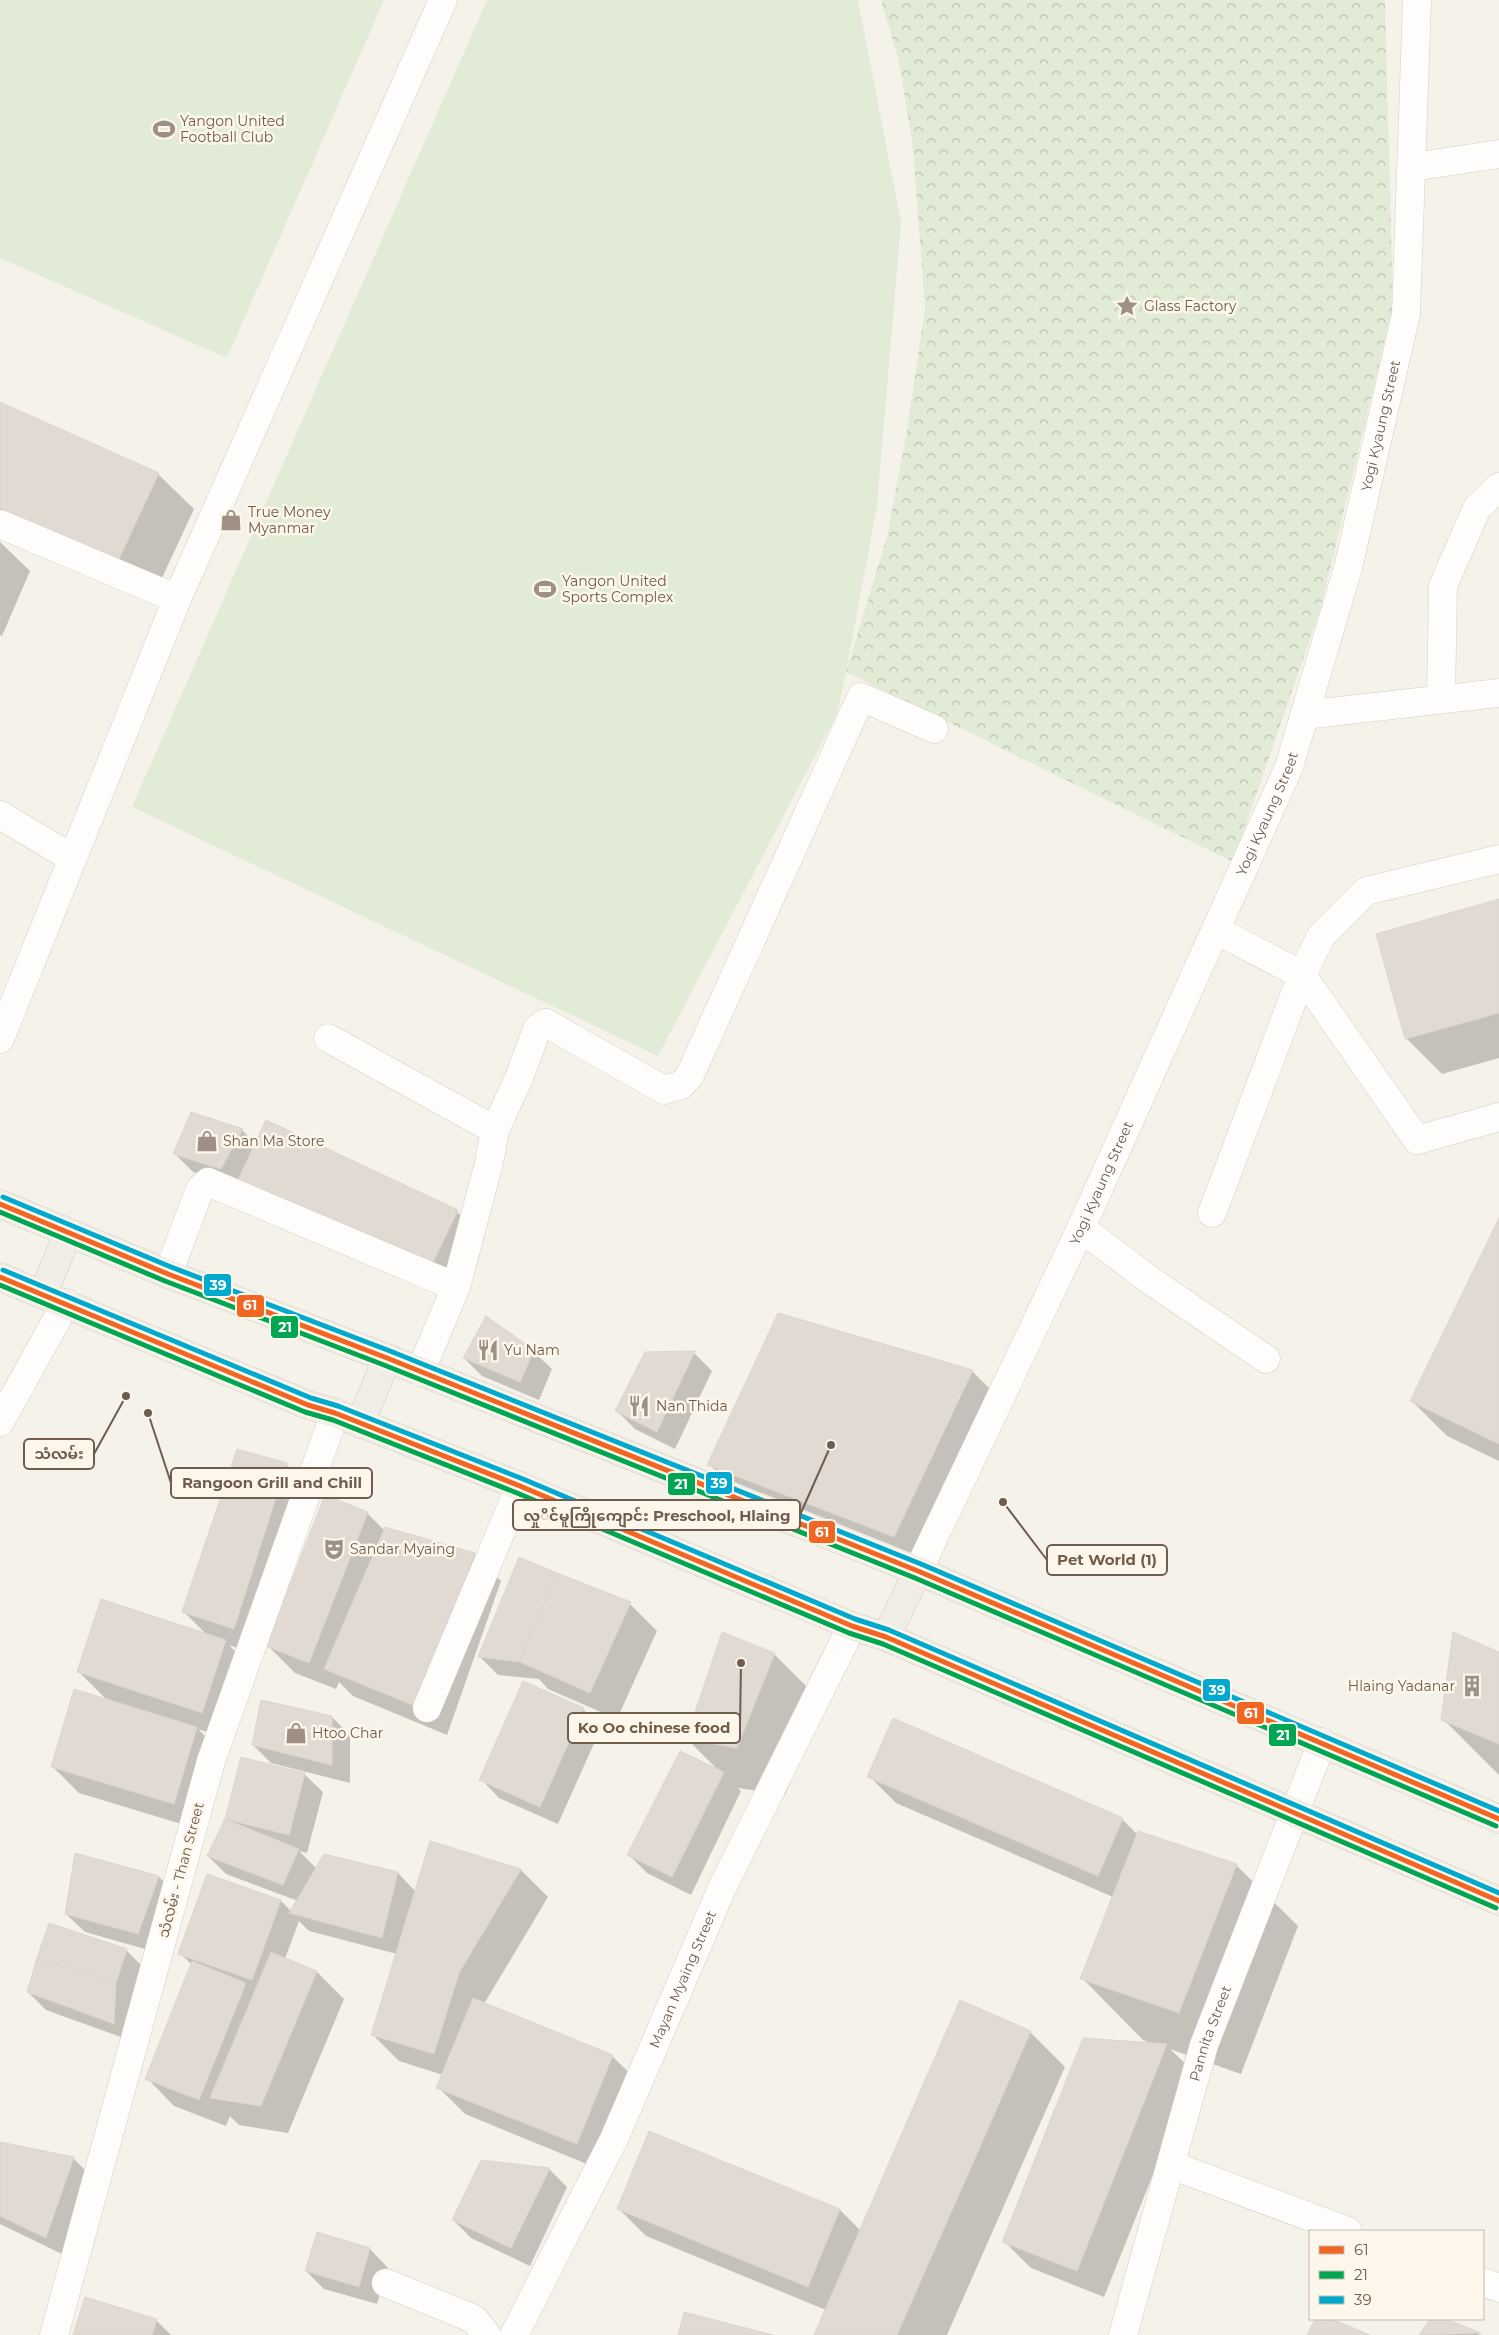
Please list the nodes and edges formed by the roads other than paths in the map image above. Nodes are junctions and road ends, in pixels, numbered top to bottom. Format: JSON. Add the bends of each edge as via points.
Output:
{"nodes":[{"id":1,"x":443,"y":0,"type":"edge"},
{"id":2,"x":1417,"y":0,"type":"edge"},
{"id":3,"x":1499,"y":154,"type":"edge"},
{"id":4,"x":1412,"y":167,"type":"junction"},
{"id":5,"x":1499,"y":487,"type":"edge"},
{"id":6,"x":0,"y":524,"type":"edge"},
{"id":7,"x":177,"y":599,"type":"junction"},
{"id":8,"x":1499,"y":692,"type":"edge"},
{"id":9,"x":1441,"y":699,"type":"junction"},
{"id":10,"x":1304,"y":715,"type":"junction"},
{"id":11,"x":934,"y":729,"type":"dead end"},
{"id":12,"x":0,"y":815,"type":"edge"},
{"id":13,"x":72,"y":858,"type":"junction"},
{"id":14,"x":1499,"y":859,"type":"edge"},
{"id":15,"x":1216,"y":930,"type":"junction"},
{"id":16,"x":1302,"y":975,"type":"junction"},
{"id":17,"x":328,"y":1038,"type":"dead end"},
{"id":18,"x":0,"y":1039,"type":"edge"},
{"id":19,"x":1499,"y":1117,"type":"edge"},
{"id":20,"x":495,"y":1130,"type":"junction"},
{"id":21,"x":0,"y":1204,"type":"edge"},
{"id":22,"x":1212,"y":1213,"type":"dead end"},
{"id":23,"x":1081,"y":1228,"type":"junction"},
{"id":24,"x":68,"y":1232,"type":"junction"},
{"id":25,"x":168,"y":1274,"type":"junction"},
{"id":26,"x":0,"y":1277,"type":"edge"},
{"id":27,"x":456,"y":1287,"type":"junction"},
{"id":28,"x":55,"y":1298,"type":"junction"},
{"id":29,"x":387,"y":1358,"type":"junction"},
{"id":30,"x":1266,"y":1359,"type":"dead end"},
{"id":31,"x":420,"y":1372,"type":"junction"},
{"id":32,"x":335,"y":1413,"type":"junction"},
{"id":33,"x":0,"y":1422,"type":"edge"},
{"id":34,"x":360,"y":1424,"type":"junction"},
{"id":35,"x":520,"y":1486,"type":"junction"},
{"id":36,"x":918,"y":1571,"type":"junction"},
{"id":37,"x":852,"y":1626,"type":"junction"},
{"id":38,"x":886,"y":1637,"type":"junction"},
{"id":39,"x":427,"y":1708,"type":"dead end"},
{"id":40,"x":1322,"y":1742,"type":"junction"},
{"id":41,"x":1293,"y":1814,"type":"junction"},
{"id":42,"x":1499,"y":1818,"type":"edge"},
{"id":43,"x":1499,"y":1901,"type":"edge"},
{"id":44,"x":1171,"y":2165,"type":"junction"},
{"id":45,"x":1345,"y":2230,"type":"edge"},
{"id":46,"x":1484,"y":2282,"type":"edge"},
{"id":47,"x":386,"y":2283,"type":"dead end"},
{"id":48,"x":1499,"y":2288,"type":"edge"},
{"id":49,"x":54,"y":2335,"type":"edge"},
{"id":50,"x":487,"y":2335,"type":"edge"},
{"id":51,"x":514,"y":2335,"type":"edge"},
{"id":52,"x":1123,"y":2335,"type":"edge"}],
"edges":[{"from":1,"to":7,"type":"street"},
{"from":2,"to":4,"type":"street","name":"Yogi Kyaung Street"},
{"from":3,"to":4,"type":"street"},
{"from":4,"to":10,"type":"street","name":"Yogi Kyaung Street","via":[[1406,314],[1348,568]]},
{"from":5,"to":9,"type":"street","via":[[1476,508],[1443,586]]},
{"from":6,"to":7,"type":"street"},
{"from":7,"to":13,"type":"street"},
{"from":8,"to":9,"type":"street"},
{"from":9,"to":10,"type":"street"},
{"from":10,"to":15,"type":"street","name":"Yogi Kyaung Street","via":[[1289,767]]},
{"from":11,"to":20,"type":"street","via":[[861,697],[690,1075],[681,1085],[664,1090],[546,1023],[537,1029]]},
{"from":12,"to":13,"type":"street"},
{"from":13,"to":18,"type":"street"},
{"from":14,"to":16,"type":"street","via":[[1366,891],[1321,936]]},
{"from":15,"to":16,"type":"street"},
{"from":15,"to":23,"type":"street","name":"Yogi Kyaung Street"},
{"from":16,"to":19,"type":"street","via":[[1417,1140]]},
{"from":16,"to":22,"type":"street"},
{"from":17,"to":20,"type":"street"},
{"from":20,"to":27,"type":"street"},
{"from":21,"to":24,"type":"main road"},
{"from":23,"to":30,"type":"street","via":[[1151,1281]]},
{"from":23,"to":36,"type":"street","name":"Yogi Kyaung Street"},
{"from":24,"to":25,"type":"main road"},
{"from":24,"to":28,"type":"main road"},
{"from":25,"to":27,"type":"street","via":[[200,1189],[208,1182]]},
{"from":25,"to":29,"type":"main road"},
{"from":26,"to":28,"type":"main road"},
{"from":27,"to":31,"type":"street"},
{"from":28,"to":32,"type":"main road","via":[[308,1405]]},
{"from":28,"to":33,"type":"street"},
{"from":29,"to":31,"type":"main road"},
{"from":29,"to":34,"type":"main road"},
{"from":31,"to":36,"type":"main road"},
{"from":32,"to":34,"type":"main road"},
{"from":32,"to":49,"type":"street","name":"သံလမ်း - Than Street","via":[[211,1761]]},
{"from":34,"to":35,"type":"main road"},
{"from":35,"to":37,"type":"main road"},
{"from":35,"to":39,"type":"street"},
{"from":36,"to":38,"type":"main road"},
{"from":36,"to":40,"type":"main road"},
{"from":37,"to":38,"type":"main road"},
{"from":37,"to":51,"type":"street","name":"Mayan Myaing Street","via":[[722,1888],[614,2139]]},
{"from":38,"to":41,"type":"main road"},
{"from":40,"to":41,"type":"street","name":"Pannita Street"},
{"from":40,"to":42,"type":"main road"},
{"from":41,"to":43,"type":"main road"},
{"from":41,"to":44,"type":"street","name":"Pannita Street","via":[[1204,2045]]},
{"from":44,"to":45,"type":"street"},
{"from":44,"to":52,"type":"street","name":"Pannita Street"},
{"from":46,"to":48,"type":"street"},
{"from":47,"to":50,"type":"street","via":[[474,2319]]}]}
